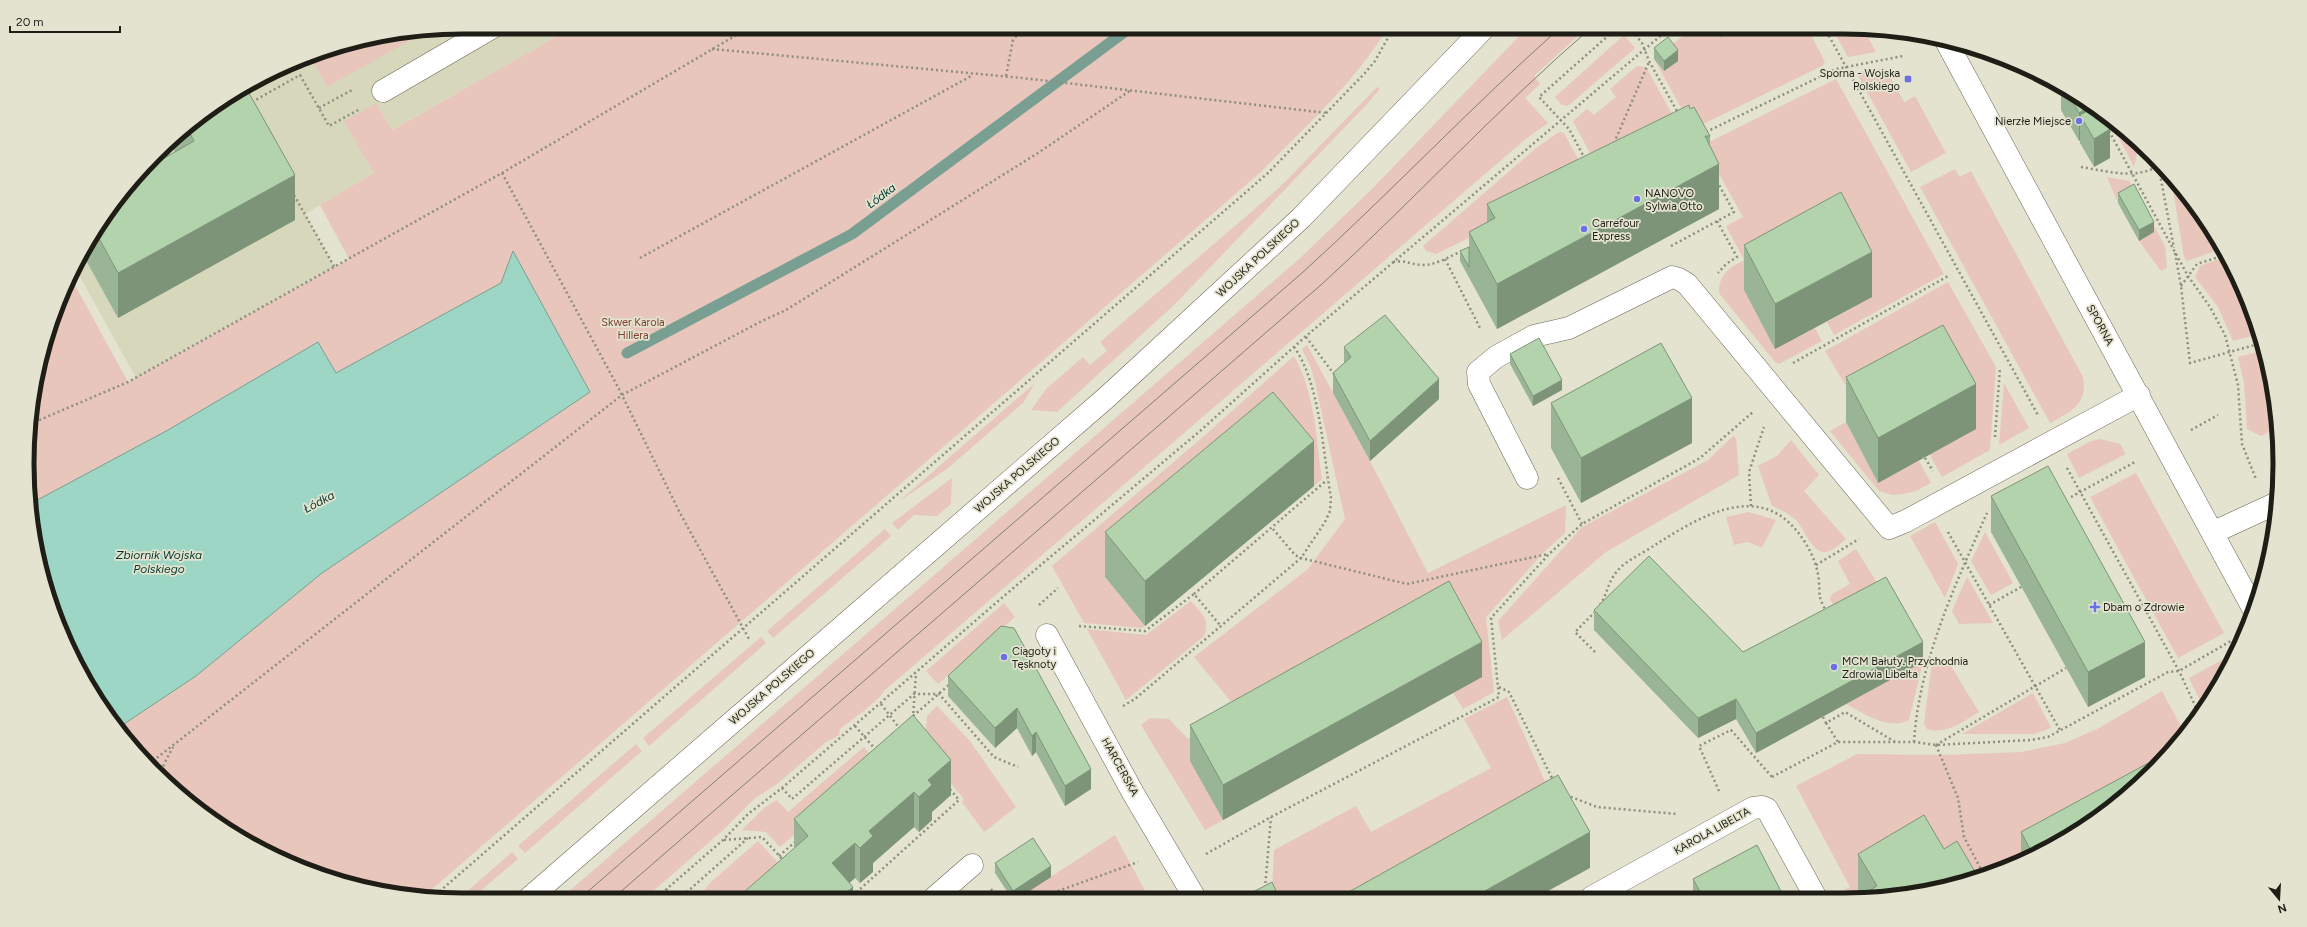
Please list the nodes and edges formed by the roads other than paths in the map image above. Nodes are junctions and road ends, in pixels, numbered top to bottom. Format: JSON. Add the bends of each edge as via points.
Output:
{"nodes":[{"id":1,"x":480,"y":34,"type":"edge"},
{"id":2,"x":1478,"y":34,"type":"edge"},
{"id":3,"x":1950,"y":48,"type":"edge"},
{"id":4,"x":382,"y":91,"type":"road end"},
{"id":5,"x":2139,"y":395,"type":"junction"},
{"id":6,"x":1527,"y":478,"type":"dead end"},
{"id":7,"x":2270,"y":507,"type":"edge"},
{"id":8,"x":2214,"y":532,"type":"junction"},
{"id":9,"x":2250,"y":602,"type":"edge"},
{"id":10,"x":1047,"y":635,"type":"dead end"},
{"id":11,"x":972,"y":865,"type":"dead end"},
{"id":12,"x":535,"y":893,"type":"edge"},
{"id":13,"x":940,"y":893,"type":"edge"},
{"id":14,"x":1192,"y":893,"type":"edge"},
{"id":15,"x":1599,"y":893,"type":"edge"},
{"id":16,"x":1813,"y":893,"type":"edge"}],
"edges":[{"from":1,"to":4,"type":"street"},
{"from":2,"to":12,"type":"street","name":"WOJSKA POLSKIEGO","via":[[1301,218],[1160,350]]},
{"from":3,"to":5,"type":"street","name":"SPORNA"},
{"from":5,"to":6,"type":"street","via":[[1934,507],[1889,528],[1688,284],[1672,277],[1569,328],[1534,336],[1496,358],[1478,372],[1479,384]]},
{"from":5,"to":8,"type":"street","name":"SPORNA"},
{"from":7,"to":8,"type":"street"},
{"from":8,"to":9,"type":"street","name":"SPORNA"},
{"from":10,"to":14,"type":"street","name":"HARCERSKA"},
{"from":11,"to":13,"type":"street"},
{"from":15,"to":16,"type":"street","name":"KAROLA LIBELTA","via":[[1753,808],[1762,807],[1767,809]]}]}
